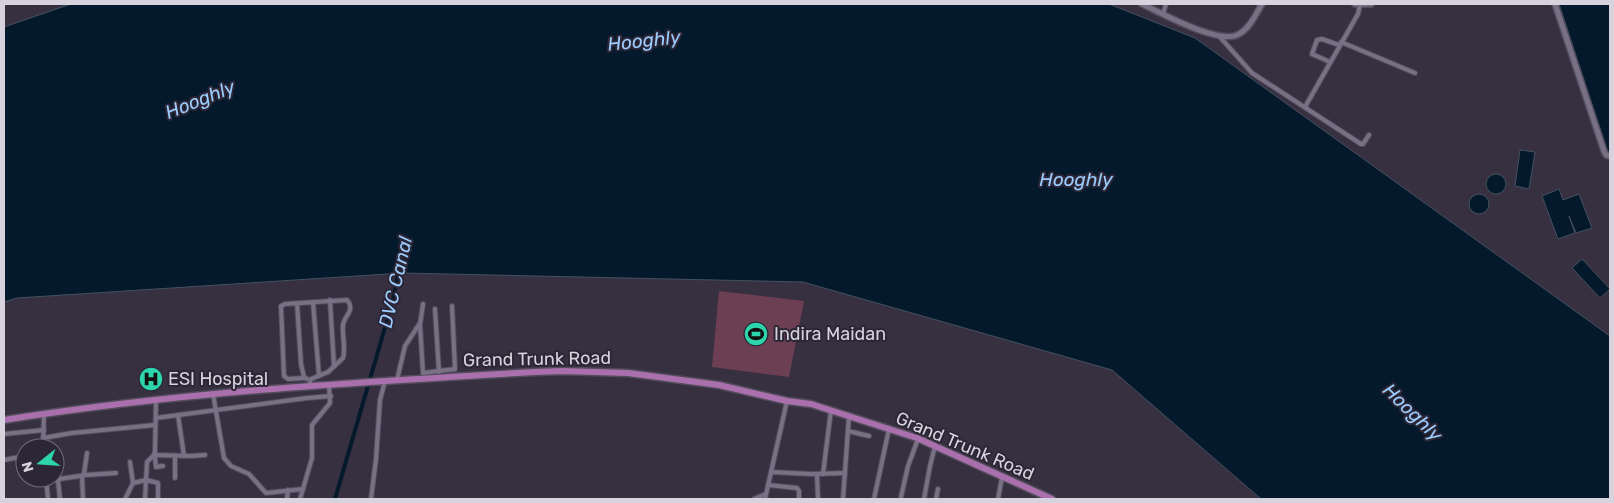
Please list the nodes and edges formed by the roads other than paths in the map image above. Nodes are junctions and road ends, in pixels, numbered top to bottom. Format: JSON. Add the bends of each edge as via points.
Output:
{"nodes":[{"id":1,"x":1142,"y":4,"type":"edge"},
{"id":2,"x":1166,"y":4,"type":"edge"},
{"id":3,"x":1262,"y":4,"type":"edge"},
{"id":4,"x":1358,"y":4,"type":"edge"},
{"id":5,"x":1371,"y":4,"type":"edge"},
{"id":6,"x":1555,"y":4,"type":"edge"},
{"id":7,"x":1163,"y":14,"type":"junction"},
{"id":8,"x":1219,"y":36,"type":"junction"},
{"id":9,"x":1340,"y":43,"type":"junction"},
{"id":10,"x":1330,"y":62,"type":"junction"},
{"id":11,"x":1415,"y":73,"type":"dead end"},
{"id":12,"x":1306,"y":107,"type":"junction"},
{"id":13,"x":1369,"y":135,"type":"dead end"},
{"id":14,"x":1610,"y":156,"type":"edge"},
{"id":15,"x":330,"y":300,"type":"junction"},
{"id":16,"x":313,"y":302,"type":"junction"},
{"id":17,"x":297,"y":303,"type":"junction"},
{"id":18,"x":423,"y":304,"type":"dead end"},
{"id":19,"x":452,"y":306,"type":"dead end"},
{"id":20,"x":435,"y":309,"type":"dead end"},
{"id":21,"x":420,"y":323,"type":"junction"},
{"id":22,"x":334,"y":366,"type":"junction"},
{"id":23,"x":439,"y":372,"type":"junction"},
{"id":24,"x":423,"y":375,"type":"junction"},
{"id":25,"x":319,"y":376,"type":"junction"},
{"id":26,"x":304,"y":378,"type":"junction"},
{"id":27,"x":397,"y":380,"type":"junction"},
{"id":28,"x":384,"y":381,"type":"junction"},
{"id":29,"x":310,"y":382,"type":"junction"},
{"id":30,"x":331,"y":384,"type":"junction"},
{"id":31,"x":213,"y":393,"type":"junction"},
{"id":32,"x":331,"y":396,"type":"junction"},
{"id":33,"x":156,"y":400,"type":"junction"},
{"id":34,"x":787,"y":400,"type":"junction"},
{"id":35,"x":215,"y":410,"type":"junction"},
{"id":36,"x":831,"y":410,"type":"junction"},
{"id":37,"x":44,"y":415,"type":"junction"},
{"id":38,"x":178,"y":415,"type":"junction"},
{"id":39,"x":849,"y":416,"type":"junction"},
{"id":40,"x":156,"y":418,"type":"junction"},
{"id":41,"x":4,"y":420,"type":"edge"},
{"id":42,"x":155,"y":425,"type":"junction"},
{"id":43,"x":889,"y":429,"type":"junction"},
{"id":44,"x":44,"y":430,"type":"junction"},
{"id":45,"x":848,"y":431,"type":"junction"},
{"id":46,"x":4,"y":434,"type":"edge"},
{"id":47,"x":869,"y":436,"type":"dead end"},
{"id":48,"x":43,"y":438,"type":"joint"},
{"id":49,"x":918,"y":439,"type":"junction"},
{"id":50,"x":935,"y":446,"type":"junction"},
{"id":51,"x":87,"y":453,"type":"dead end"},
{"id":52,"x":205,"y":455,"type":"dead end"},
{"id":53,"x":154,"y":456,"type":"junction"},
{"id":54,"x":175,"y":456,"type":"junction"},
{"id":55,"x":184,"y":456,"type":"junction"},
{"id":56,"x":130,"y":462,"type":"dead end"},
{"id":57,"x":163,"y":466,"type":"dead end"},
{"id":58,"x":116,"y":472,"type":"dead end"},
{"id":59,"x":771,"y":472,"type":"junction"},
{"id":60,"x":845,"y":473,"type":"junction"},
{"id":61,"x":817,"y":474,"type":"junction"},
{"id":62,"x":823,"y":474,"type":"junction"},
{"id":63,"x":82,"y":476,"type":"junction"},
{"id":64,"x":1002,"y":477,"type":"junction"},
{"id":65,"x":65,"y":478,"type":"edge"},
{"id":66,"x":175,"y":478,"type":"dead end"},
{"id":67,"x":146,"y":480,"type":"junction"},
{"id":68,"x":133,"y":483,"type":"junction"},
{"id":69,"x":768,"y":485,"type":"junction"},
{"id":70,"x":303,"y":489,"type":"junction"},
{"id":71,"x":938,"y":489,"type":"dead end"},
{"id":72,"x":288,"y":490,"type":"junction"},
{"id":73,"x":766,"y":494,"type":"junction"},
{"id":74,"x":901,"y":497,"type":"dead end"},
{"id":75,"x":83,"y":499,"type":"edge"},
{"id":76,"x":125,"y":499,"type":"edge"},
{"id":77,"x":145,"y":499,"type":"edge"},
{"id":78,"x":158,"y":499,"type":"edge"},
{"id":79,"x":287,"y":499,"type":"edge"},
{"id":80,"x":300,"y":499,"type":"edge"},
{"id":81,"x":371,"y":499,"type":"edge"},
{"id":82,"x":754,"y":499,"type":"edge"},
{"id":83,"x":765,"y":499,"type":"edge"},
{"id":84,"x":799,"y":499,"type":"edge"},
{"id":85,"x":818,"y":499,"type":"edge"},
{"id":86,"x":843,"y":499,"type":"edge"},
{"id":87,"x":874,"y":499,"type":"edge"},
{"id":88,"x":924,"y":499,"type":"edge"},
{"id":89,"x":936,"y":499,"type":"edge"},
{"id":90,"x":998,"y":499,"type":"edge"},
{"id":91,"x":1052,"y":499,"type":"edge"}],
"edges":[{"from":1,"to":7,"type":"street"},
{"from":2,"to":7,"type":"street"},
{"from":3,"to":8,"type":"street","via":[[1239,35]]},
{"from":4,"to":5,"type":"street"},
{"from":4,"to":9,"type":"street","via":[[1358,14]]},
{"from":6,"to":14,"type":"street","via":[[1604,151]]},
{"from":7,"to":8,"type":"street"},
{"from":8,"to":12,"type":"street","via":[[1252,73]]},
{"from":9,"to":10,"type":"street"},
{"from":9,"to":10,"type":"street","via":[[1317,40],[1312,54]]},
{"from":9,"to":11,"type":"street"},
{"from":10,"to":12,"type":"street"},
{"from":12,"to":13,"type":"street","via":[[1361,144]]},
{"from":15,"to":16,"type":"street"},
{"from":15,"to":22,"type":"street"},
{"from":15,"to":22,"type":"street","via":[[347,300],[350,306],[343,323],[344,355],[342,361]]},
{"from":16,"to":17,"type":"street"},
{"from":16,"to":25,"type":"street"},
{"from":17,"to":26,"type":"street"},
{"from":17,"to":26,"type":"street","via":[[283,305],[280,309],[284,376],[288,379]]},
{"from":18,"to":21,"type":"street"},
{"from":19,"to":23,"type":"street","via":[[456,367],[452,371]]},
{"from":20,"to":23,"type":"street"},
{"from":21,"to":24,"type":"street"},
{"from":21,"to":27,"type":"street","via":[[404,346]]},
{"from":22,"to":25,"type":"street"},
{"from":23,"to":24,"type":"street"},
{"from":24,"to":27,"type":"main road","name":"Grand Trunk Road"},
{"from":24,"to":34,"type":"main road","name":"Grand Trunk Road","via":[[615,372],[719,385]]},
{"from":25,"to":29,"type":"street"},
{"from":26,"to":29,"type":"street"},
{"from":27,"to":28,"type":"main road","name":"Grand Trunk Road"},
{"from":28,"to":30,"type":"main road","name":"Grand Trunk Road"},
{"from":28,"to":81,"type":"street"},
{"from":29,"to":30,"type":"main road","name":"Grand Trunk Road"},
{"from":29,"to":31,"type":"main road","name":"Grand Trunk Road"},
{"from":30,"to":32,"type":"street"},
{"from":31,"to":33,"type":"main road","name":"Grand Trunk Road"},
{"from":31,"to":35,"type":"street"},
{"from":32,"to":35,"type":"street"},
{"from":32,"to":70,"type":"street","via":[[330,403],[312,425],[312,458]]},
{"from":33,"to":37,"type":"main road","name":"Grand Trunk Road"},
{"from":33,"to":40,"type":"street"},
{"from":34,"to":36,"type":"main road","name":"Grand Trunk Road"},
{"from":34,"to":59,"type":"street"},
{"from":35,"to":38,"type":"street"},
{"from":35,"to":72,"type":"street","via":[[222,454],[227,462],[249,474],[266,493]]},
{"from":36,"to":39,"type":"main road","name":"Grand Trunk Road"},
{"from":36,"to":62,"type":"street"},
{"from":37,"to":41,"type":"main road","name":"Grand Trunk Road"},
{"from":37,"to":44,"type":"street"},
{"from":38,"to":40,"type":"street"},
{"from":38,"to":55,"type":"street"},
{"from":39,"to":43,"type":"main road","name":"Grand Trunk Road"},
{"from":39,"to":45,"type":"street"},
{"from":40,"to":42,"type":"street"},
{"from":42,"to":48,"type":"street"},
{"from":42,"to":53,"type":"street"},
{"from":43,"to":49,"type":"main road","name":"Grand Trunk Road"},
{"from":43,"to":87,"type":"street"},
{"from":44,"to":46,"type":"street"},
{"from":44,"to":48,"type":"street"},
{"from":45,"to":47,"type":"street"},
{"from":45,"to":60,"type":"street"},
{"from":49,"to":50,"type":"main road","name":"Grand Trunk Road"},
{"from":49,"to":74,"type":"street"},
{"from":50,"to":64,"type":"main road","name":"Grand Trunk Road"},
{"from":50,"to":88,"type":"street"},
{"from":51,"to":63,"type":"street"},
{"from":52,"to":55,"type":"street"},
{"from":53,"to":54,"type":"street"},
{"from":53,"to":57,"type":"street","via":[[156,466]]},
{"from":53,"to":67,"type":"street","via":[[148,459]]},
{"from":54,"to":55,"type":"street"},
{"from":54,"to":66,"type":"street"},
{"from":56,"to":68,"type":"street"},
{"from":58,"to":63,"type":"street"},
{"from":59,"to":61,"type":"street"},
{"from":59,"to":69,"type":"street"},
{"from":60,"to":62,"type":"street"},
{"from":60,"to":86,"type":"street"},
{"from":61,"to":62,"type":"street"},
{"from":61,"to":85,"type":"street"},
{"from":63,"to":65,"type":"street"},
{"from":63,"to":75,"type":"street"},
{"from":64,"to":90,"type":"street"},
{"from":64,"to":91,"type":"main road","name":"Grand Trunk Road"},
{"from":67,"to":68,"type":"street"},
{"from":67,"to":77,"type":"street"},
{"from":67,"to":78,"type":"street","via":[[158,483]]},
{"from":68,"to":76,"type":"street"},
{"from":69,"to":73,"type":"street"},
{"from":69,"to":84,"type":"street","via":[[797,488]]},
{"from":70,"to":72,"type":"street"},
{"from":70,"to":80,"type":"street"},
{"from":71,"to":89,"type":"street"},
{"from":72,"to":79,"type":"street"},
{"from":73,"to":82,"type":"street"},
{"from":73,"to":83,"type":"street"}]}
